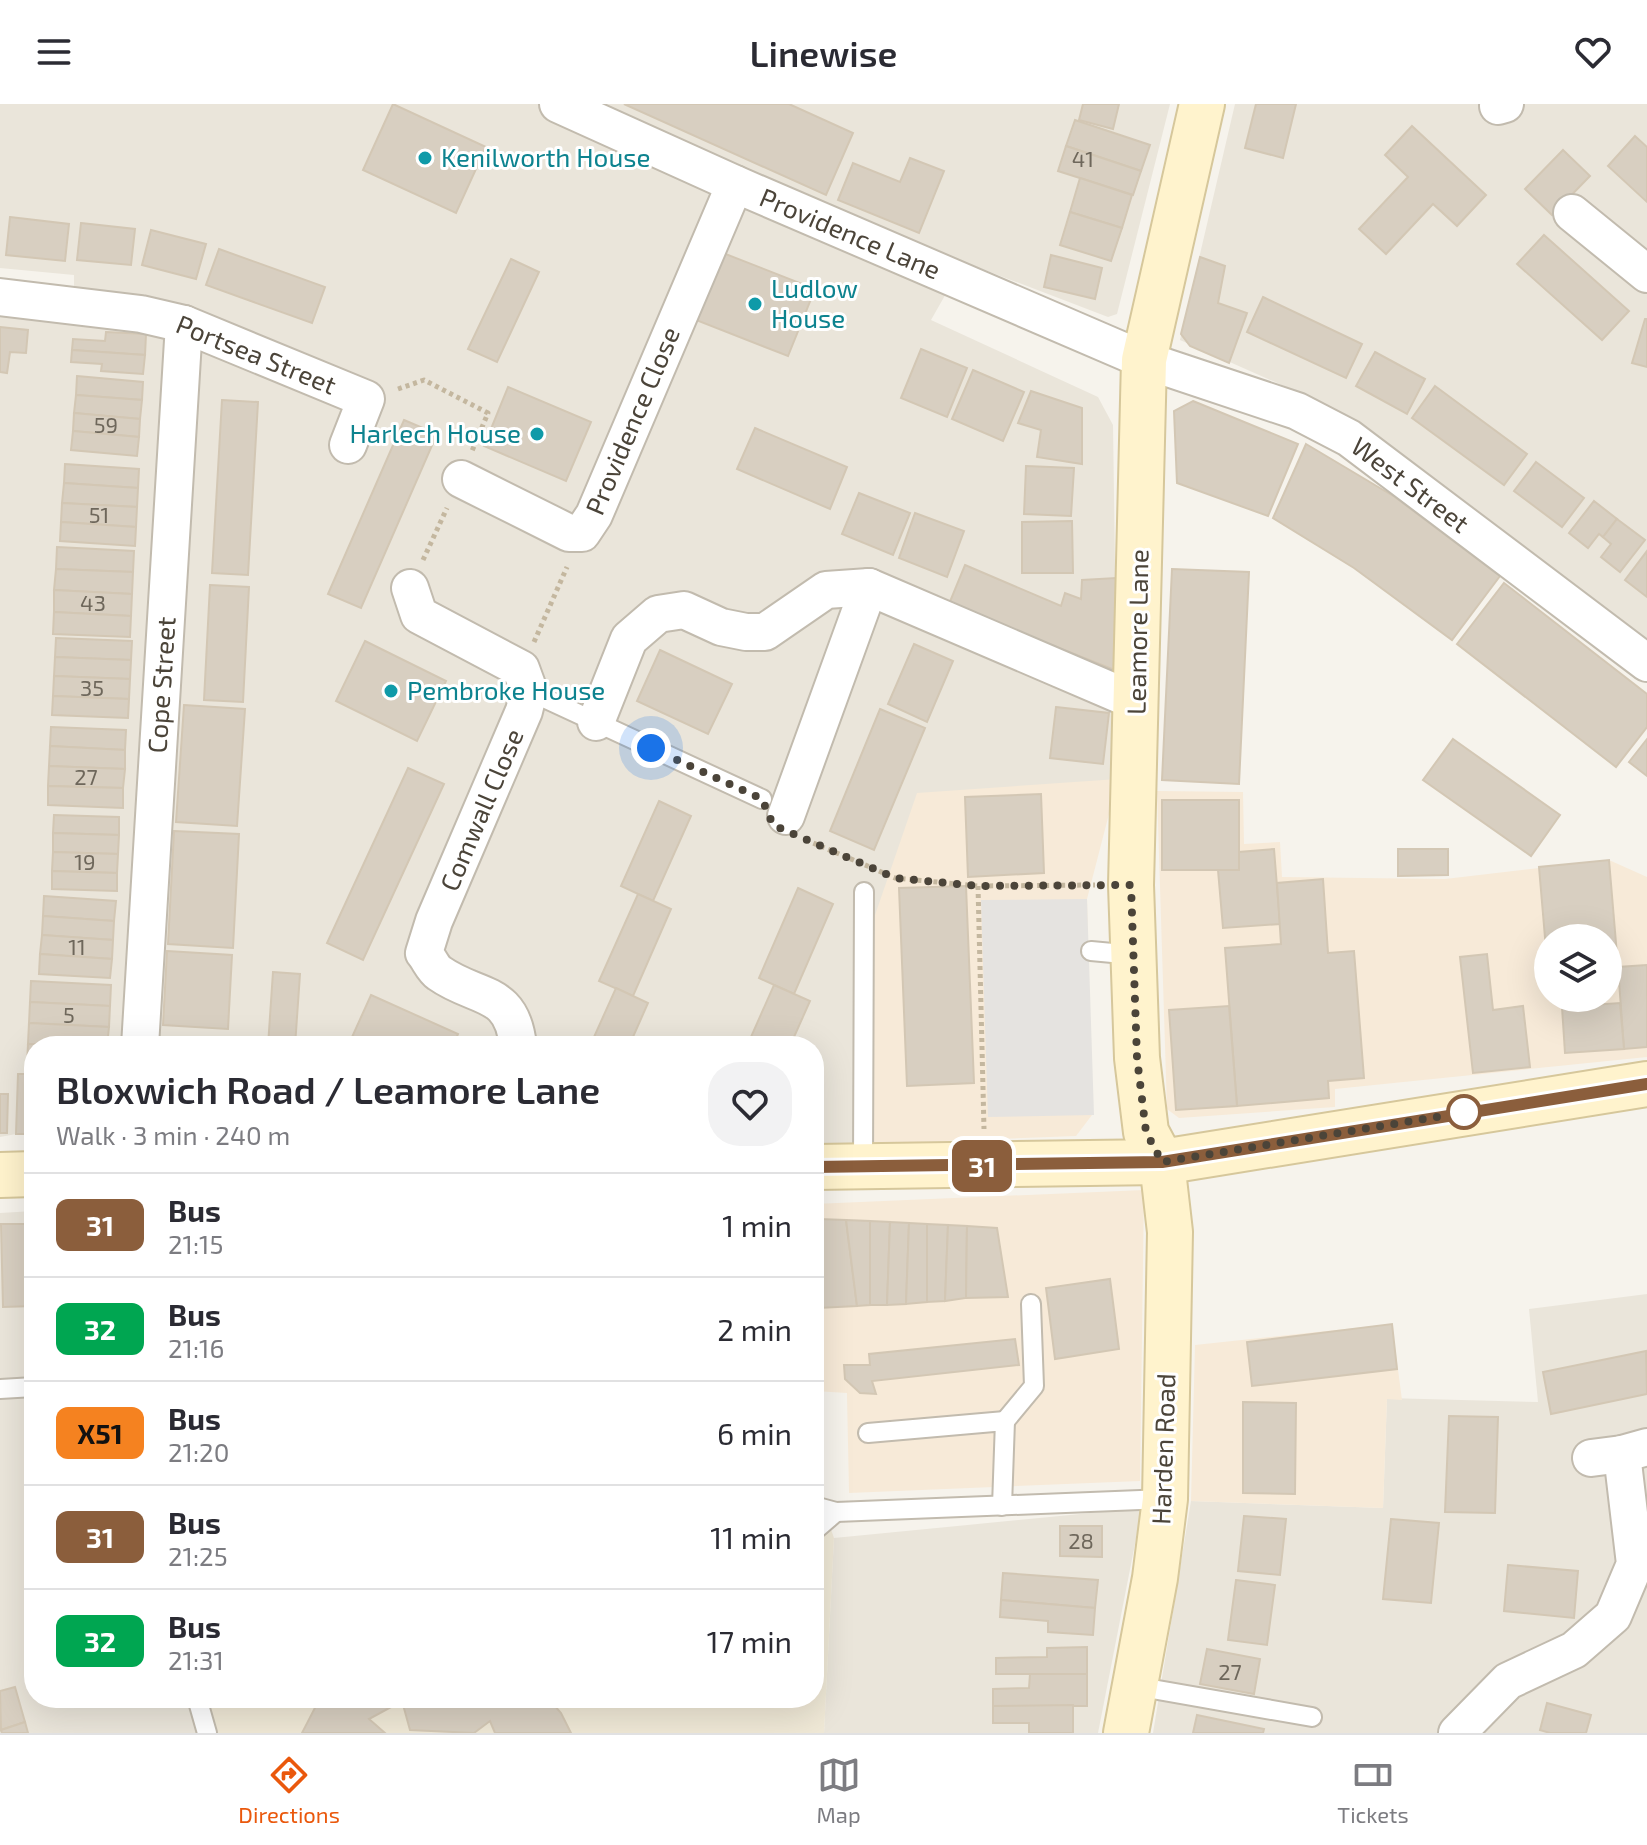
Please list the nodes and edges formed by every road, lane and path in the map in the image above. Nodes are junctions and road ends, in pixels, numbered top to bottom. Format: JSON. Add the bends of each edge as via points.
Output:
{"nodes":[{"id":1,"x":558,"y":104,"type":"edge"},
{"id":2,"x":1202,"y":104,"type":"edge"},
{"id":3,"x":735,"y":184,"type":"junction"},
{"id":4,"x":1572,"y":213,"type":"dead end"},
{"id":5,"x":1647,"y":274,"type":"edge"},
{"id":6,"x":0,"y":297,"type":"edge"},
{"id":7,"x":184,"y":324,"type":"junction"},
{"id":8,"x":1144,"y":360,"type":"junction"},
{"id":9,"x":348,"y":445,"type":"dead end"},
{"id":10,"x":461,"y":479,"type":"dead end"},
{"id":11,"x":582,"y":533,"type":"junction"},
{"id":12,"x":869,"y":587,"type":"junction"},
{"id":13,"x":410,"y":588,"type":"dead end"},
{"id":14,"x":1647,"y":663,"type":"edge"},
{"id":15,"x":525,"y":680,"type":"junction"},
{"id":16,"x":1137,"y":702,"type":"junction"},
{"id":17,"x":596,"y":722,"type":"junction"},
{"id":18,"x":782,"y":817,"type":"junction"},
{"id":19,"x":1131,"y":885,"type":"junction"},
{"id":20,"x":978,"y":886,"type":"junction"},
{"id":21,"x":864,"y":892,"type":"dead end"},
{"id":22,"x":1091,"y":951,"type":"dead end"},
{"id":23,"x":1134,"y":955,"type":"junction"},
{"id":24,"x":141,"y":1036,"type":"edge"},
{"id":25,"x":516,"y":1036,"type":"edge"},
{"id":26,"x":1647,"y":1084,"type":"edge"},
{"id":27,"x":1162,"y":1162,"type":"junction"},
{"id":28,"x":863,"y":1166,"type":"junction"},
{"id":29,"x":985,"y":1166,"type":"junction"},
{"id":30,"x":824,"y":1167,"type":"edge"},
{"id":31,"x":24,"y":1174,"type":"edge"},
{"id":32,"x":0,"y":1175,"type":"edge"},
{"id":33,"x":1031,"y":1304,"type":"dead end"},
{"id":34,"x":24,"y":1388,"type":"edge"},
{"id":35,"x":0,"y":1389,"type":"edge"},
{"id":36,"x":1005,"y":1421,"type":"junction"},
{"id":37,"x":868,"y":1433,"type":"dead end"},
{"id":38,"x":1620,"y":1453,"type":"edge"},
{"id":39,"x":1165,"y":1499,"type":"junction"},
{"id":40,"x":1002,"y":1506,"type":"junction"},
{"id":41,"x":824,"y":1509,"type":"edge"},
{"id":42,"x":836,"y":1512,"type":"junction"},
{"id":43,"x":824,"y":1522,"type":"edge"},
{"id":44,"x":1135,"y":1686,"type":"junction"},
{"id":45,"x":200,"y":1708,"type":"edge"},
{"id":46,"x":1312,"y":1717,"type":"dead end"},
{"id":47,"x":207,"y":1733,"type":"edge"},
{"id":48,"x":1126,"y":1733,"type":"edge"},
{"id":49,"x":1457,"y":1733,"type":"edge"}],
"edges":[{"from":1,"to":3,"type":"street","name":"Providence Lane"},
{"from":2,"to":8,"type":"street","name":"Leamore Lane"},
{"from":3,"to":8,"type":"street","name":"Providence Lane"},
{"from":3,"to":11,"type":"street","name":"Providence Close"},
{"from":4,"to":5,"type":"street"},
{"from":6,"to":7,"type":"street","name":"Portsea Street"},
{"from":7,"to":9,"type":"street","name":"Portsea Street","via":[[366,399]]},
{"from":7,"to":24,"type":"street","name":"Cope Street"},
{"from":8,"to":14,"type":"street","name":"West Street","via":[[1297,411],[1349,438]]},
{"from":8,"to":16,"type":"street","name":"Leamore Lane"},
{"from":10,"to":11,"type":"street","name":"Providence Close","via":[[569,533]]},
{"from":11,"to":15,"type":"path"},
{"from":12,"to":16,"type":"street"},
{"from":12,"to":17,"type":"street","via":[[826,590],[765,632],[721,627],[684,610],[658,614],[629,639]]},
{"from":12,"to":18,"type":"street"},
{"from":13,"to":15,"type":"street","via":[[419,615]]},
{"from":15,"to":17,"type":"lane"},
{"from":15,"to":25,"type":"street","name":"Comwall Close","via":[[524,711],[424,953],[437,972],[499,1002],[511,1015]]},
{"from":16,"to":19,"type":"street","name":"Leamore Lane"},
{"from":17,"to":18,"type":"lane"},
{"from":18,"to":20,"type":"path","via":[[895,878]]},
{"from":19,"to":20,"type":"path"},
{"from":19,"to":23,"type":"street","name":"Leamore Lane"},
{"from":20,"to":29,"type":"path"},
{"from":21,"to":28,"type":"lane"},
{"from":22,"to":23,"type":"lane"},
{"from":23,"to":27,"type":"street","name":"Leamore Lane","via":[[1146,1132]]},
{"from":26,"to":27,"type":"street"},
{"from":27,"to":29,"type":"street"},
{"from":27,"to":39,"type":"street","name":"Harden Road","via":[[1170,1232]]},
{"from":28,"to":29,"type":"street"},
{"from":28,"to":30,"type":"street"},
{"from":31,"to":32,"type":"street"},
{"from":33,"to":36,"type":"lane","via":[[1034,1386]]},
{"from":34,"to":35,"type":"lane"},
{"from":36,"to":37,"type":"lane"},
{"from":36,"to":40,"type":"lane"},
{"from":38,"to":49,"type":"street","via":[[1635,1564],[1613,1616],[1574,1650],[1508,1681]]},
{"from":39,"to":40,"type":"lane"},
{"from":39,"to":44,"type":"street","name":"Harden Road"},
{"from":40,"to":42,"type":"lane"},
{"from":41,"to":42,"type":"lane"},
{"from":42,"to":43,"type":"lane"},
{"from":44,"to":46,"type":"lane"},
{"from":44,"to":48,"type":"street","name":"Harden Road"},
{"from":45,"to":47,"type":"lane"}]}
